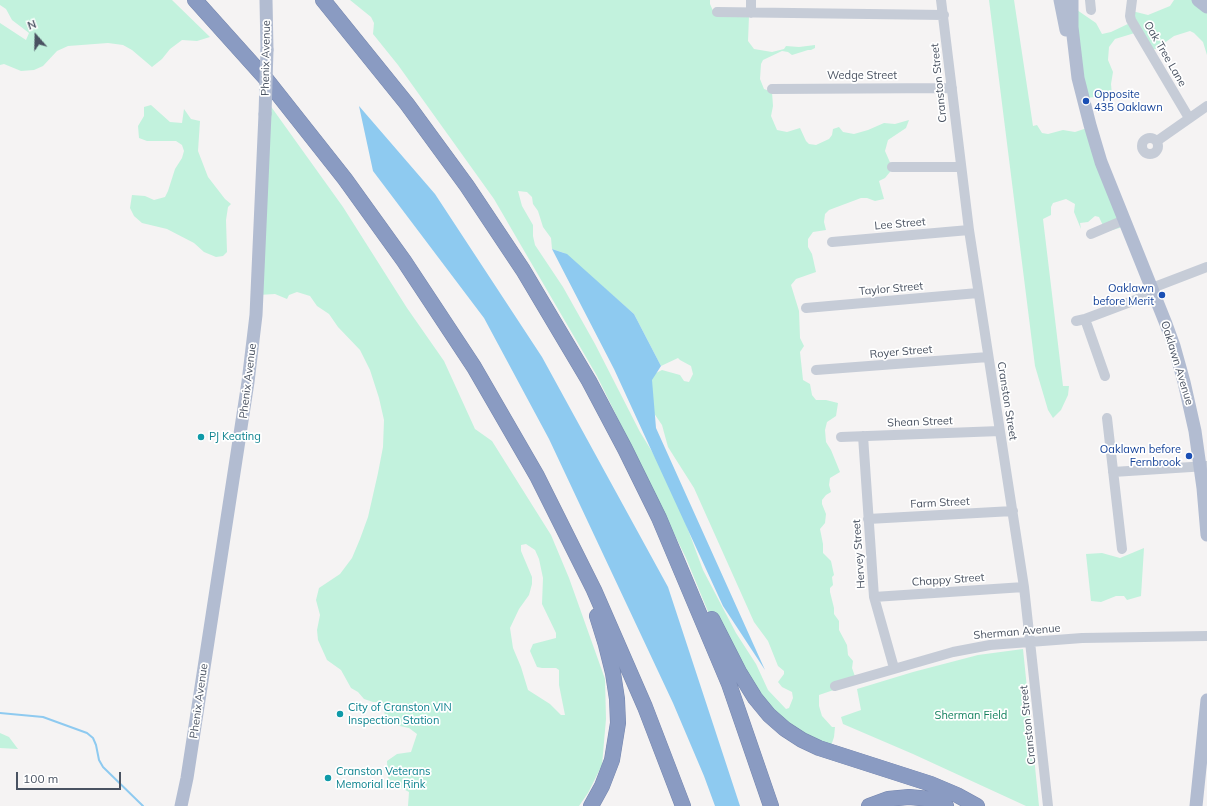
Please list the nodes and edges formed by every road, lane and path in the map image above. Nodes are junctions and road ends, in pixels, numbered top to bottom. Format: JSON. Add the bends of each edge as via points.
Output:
{"nodes":[{"id":1,"x":195,"y":0,"type":"edge"},
{"id":2,"x":266,"y":0,"type":"edge"},
{"id":3,"x":323,"y":0,"type":"edge"},
{"id":4,"x":751,"y":0,"type":"edge"},
{"id":5,"x":941,"y":0,"type":"edge"},
{"id":6,"x":1060,"y":0,"type":"edge"},
{"id":7,"x":1072,"y":0,"type":"edge"},
{"id":8,"x":1132,"y":0,"type":"edge"},
{"id":9,"x":1198,"y":0,"type":"edge"},
{"id":10,"x":1207,"y":7,"type":"edge"},
{"id":11,"x":718,"y":12,"type":"dead end"},
{"id":12,"x":751,"y":13,"type":"junction"},
{"id":13,"x":944,"y":16,"type":"junction"},
{"id":14,"x":1076,"y":61,"type":"junction"},
{"id":15,"x":952,"y":88,"type":"junction"},
{"id":16,"x":772,"y":89,"type":"dead end"},
{"id":17,"x":1207,"y":106,"type":"edge"},
{"id":18,"x":1189,"y":118,"type":"junction"},
{"id":19,"x":1157,"y":141,"type":"dead end"},
{"id":20,"x":892,"y":167,"type":"dead end"},
{"id":21,"x":961,"y":167,"type":"junction"},
{"id":22,"x":1124,"y":220,"type":"junction"},
{"id":23,"x":969,"y":230,"type":"junction"},
{"id":24,"x":1091,"y":234,"type":"dead end"},
{"id":25,"x":832,"y":242,"type":"dead end"},
{"id":26,"x":1207,"y":267,"type":"edge"},
{"id":27,"x":1153,"y":290,"type":"junction"},
{"id":28,"x":978,"y":293,"type":"junction"},
{"id":29,"x":806,"y":308,"type":"dead end"},
{"id":30,"x":988,"y":357,"type":"junction"},
{"id":31,"x":816,"y":370,"type":"dead end"},
{"id":32,"x":1105,"y":376,"type":"dead end"},
{"id":33,"x":1107,"y":418,"type":"dead end"},
{"id":34,"x":1000,"y":431,"type":"junction"},
{"id":35,"x":863,"y":436,"type":"junction"},
{"id":36,"x":841,"y":437,"type":"dead end"},
{"id":37,"x":1204,"y":466,"type":"edge"},
{"id":38,"x":1113,"y":472,"type":"junction"},
{"id":39,"x":1013,"y":511,"type":"junction"},
{"id":40,"x":659,"y":518,"type":"junction"},
{"id":41,"x":868,"y":519,"type":"junction"},
{"id":42,"x":560,"y":522,"type":"junction"},
{"id":43,"x":1207,"y":535,"type":"edge"},
{"id":44,"x":1122,"y":548,"type":"dead end"},
{"id":45,"x":1024,"y":587,"type":"junction"},
{"id":46,"x":874,"y":597,"type":"junction"},
{"id":47,"x":1207,"y":636,"type":"edge"},
{"id":48,"x":1030,"y":642,"type":"junction"},
{"id":49,"x":894,"y":668,"type":"junction"},
{"id":50,"x":835,"y":686,"type":"dead end"},
{"id":51,"x":1207,"y":700,"type":"edge"},
{"id":52,"x":181,"y":806,"type":"edge"},
{"id":53,"x":591,"y":806,"type":"edge"},
{"id":54,"x":683,"y":806,"type":"edge"},
{"id":55,"x":770,"y":806,"type":"edge"},
{"id":56,"x":869,"y":806,"type":"edge"},
{"id":57,"x":946,"y":806,"type":"edge"},
{"id":58,"x":977,"y":806,"type":"edge"},
{"id":59,"x":1048,"y":806,"type":"edge"},
{"id":60,"x":1196,"y":806,"type":"edge"}],
"edges":[{"from":1,"to":42,"type":"highway","via":[[250,60],[298,119],[401,256],[487,389]]},
{"from":2,"to":52,"type":"main road","name":"Phenix Avenue","bridge":true,"via":[[265,114],[256,315],[248,382]]},
{"from":3,"to":40,"type":"highway","via":[[438,145],[516,260],[589,381]]},
{"from":4,"to":12,"type":"street"},
{"from":5,"to":13,"type":"street","name":"Cranston Street"},
{"from":6,"to":14,"type":"main road","name":"Oaklawn Avenue"},
{"from":7,"to":14,"type":"main road","name":"Oaklawn Avenue"},
{"from":8,"to":18,"type":"street","name":"Oak Tree Lane","via":[[1131,20]]},
{"from":9,"to":10,"type":"main road"},
{"from":11,"to":12,"type":"street"},
{"from":12,"to":13,"type":"street"},
{"from":13,"to":15,"type":"street","name":"Cranston Street"},
{"from":14,"to":22,"type":"main road","name":"Oaklawn Avenue","via":[[1090,125]]},
{"from":15,"to":16,"type":"street","name":"Wedge Street"},
{"from":15,"to":21,"type":"street","name":"Cranston Street"},
{"from":17,"to":18,"type":"street"},
{"from":18,"to":19,"type":"street"},
{"from":20,"to":21,"type":"street"},
{"from":21,"to":23,"type":"street","name":"Cranston Street"},
{"from":22,"to":24,"type":"street"},
{"from":22,"to":27,"type":"main road","name":"Oaklawn Avenue"},
{"from":23,"to":25,"type":"street","name":"Lee Street"},
{"from":23,"to":28,"type":"street","name":"Cranston Street"},
{"from":26,"to":27,"type":"street"},
{"from":27,"to":32,"type":"street","via":[[1081,320]]},
{"from":27,"to":37,"type":"main road","name":"Oaklawn Avenue","via":[[1174,346]]},
{"from":28,"to":29,"type":"street","name":"Taylor Street"},
{"from":28,"to":30,"type":"street","name":"Cranston Street"},
{"from":30,"to":31,"type":"street","name":"Royer Street"},
{"from":30,"to":34,"type":"street","name":"Cranston Street"},
{"from":33,"to":38,"type":"street"},
{"from":34,"to":35,"type":"street","name":"Shean Street"},
{"from":34,"to":39,"type":"street","name":"Cranston Street"},
{"from":35,"to":36,"type":"street","name":"Shean Street"},
{"from":35,"to":41,"type":"street","name":"Hervey Street"},
{"from":37,"to":38,"type":"street"},
{"from":37,"to":43,"type":"main road","name":"Oaklawn Avenue"},
{"from":38,"to":44,"type":"street"},
{"from":39,"to":41,"type":"street","name":"Farm Street"},
{"from":39,"to":45,"type":"street","name":"Cranston Street"},
{"from":40,"to":55,"type":"highway","via":[[729,684]]},
{"from":40,"to":58,"type":"highway","via":[[686,564],[739,672],[755,698],[773,719],[794,735],[819,748],[931,784]]},
{"from":41,"to":46,"type":"street","name":"Hervey Street"},
{"from":42,"to":53,"type":"highway","via":[[602,630],[617,699],[617,735],[612,760]]},
{"from":42,"to":54,"type":"highway","via":[[625,660]]},
{"from":45,"to":46,"type":"street","name":"Chappy Street"},
{"from":45,"to":48,"type":"street","name":"Cranston Street"},
{"from":46,"to":49,"type":"street","name":"Hervey Street"},
{"from":47,"to":48,"type":"street","name":"Sherman Avenue","via":[[1082,638]]},
{"from":48,"to":49,"type":"street","name":"Sherman Avenue","via":[[974,647]]},
{"from":48,"to":59,"type":"street","name":"Cranston Street"},
{"from":49,"to":50,"type":"street","name":"Sherman Avenue"},
{"from":51,"to":60,"type":"main road"},
{"from":56,"to":57,"type":"highway","via":[[888,799],[909,797],[930,799]]}]}
